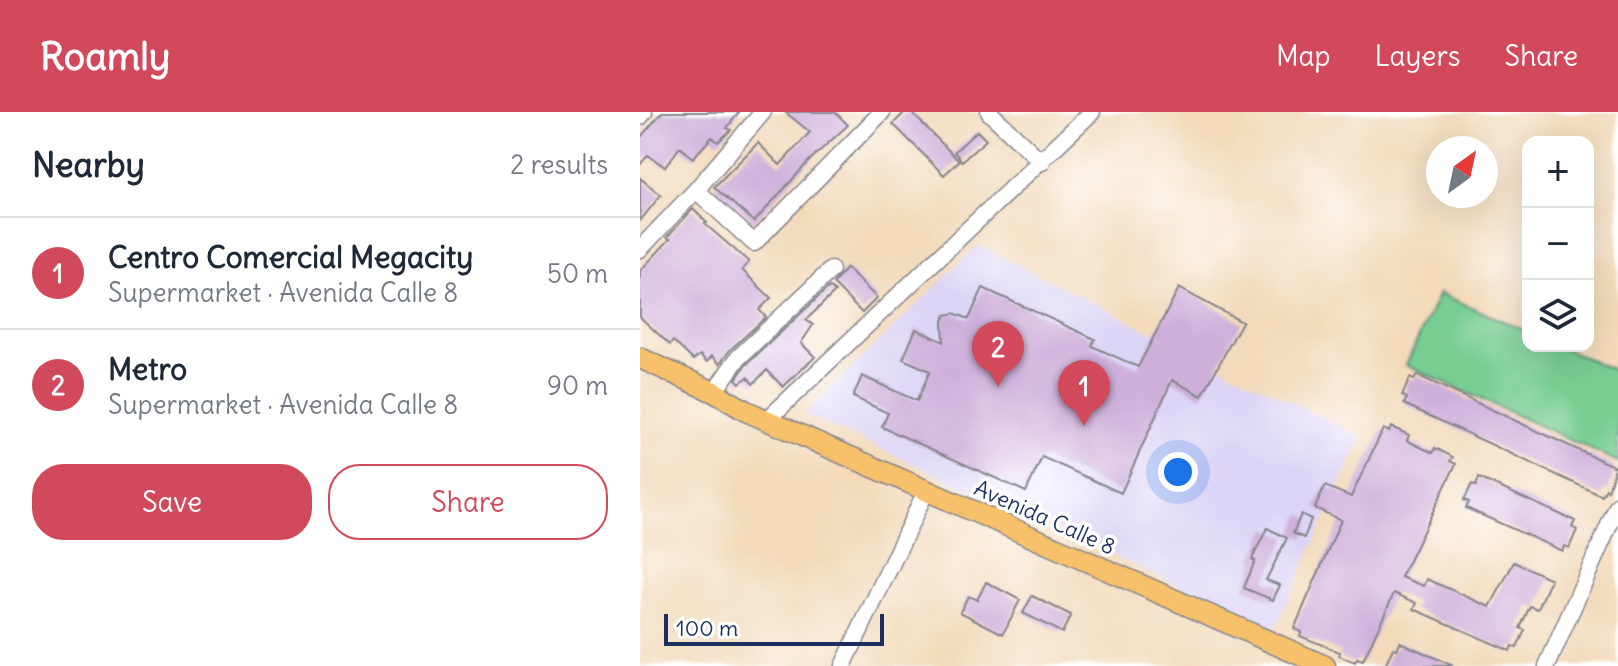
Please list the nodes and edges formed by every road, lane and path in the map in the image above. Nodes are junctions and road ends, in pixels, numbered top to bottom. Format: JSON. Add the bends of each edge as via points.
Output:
{"nodes":[{"id":1,"x":644,"y":112,"type":"edge"},
{"id":2,"x":763,"y":112,"type":"edge"},
{"id":3,"x":882,"y":112,"type":"edge"},
{"id":4,"x":989,"y":112,"type":"edge"},
{"id":5,"x":1092,"y":112,"type":"edge"},
{"id":6,"x":640,"y":117,"type":"edge"},
{"id":7,"x":1042,"y":162,"type":"junction"},
{"id":8,"x":696,"y":190,"type":"junction"},
{"id":9,"x":640,"y":249,"type":"edge"},
{"id":10,"x":831,"y":270,"type":"dead end"},
{"id":11,"x":640,"y":358,"type":"edge"},
{"id":12,"x":640,"y":373,"type":"edge"},
{"id":13,"x":714,"y":392,"type":"junction"},
{"id":14,"x":746,"y":411,"type":"junction"},
{"id":15,"x":767,"y":420,"type":"junction"},
{"id":16,"x":926,"y":491,"type":"junction"},
{"id":17,"x":1618,"y":505,"type":"edge"},
{"id":18,"x":843,"y":666,"type":"edge"},
{"id":19,"x":1325,"y":666,"type":"edge"},
{"id":20,"x":1547,"y":666,"type":"edge"}],
"edges":[{"from":1,"to":6,"type":"street"},
{"from":2,"to":8,"type":"street"},
{"from":3,"to":8,"type":"street","via":[[754,243]]},
{"from":4,"to":7,"type":"street"},
{"from":5,"to":7,"type":"street"},
{"from":7,"to":15,"type":"street"},
{"from":8,"to":9,"type":"street"},
{"from":10,"to":13,"type":"street","via":[[738,358]]},
{"from":11,"to":13,"type":"main road","name":"Avenida Calle 8"},
{"from":12,"to":14,"type":"main road","name":"Avenida Calle 8","via":[[707,403]]},
{"from":13,"to":14,"type":"main road","name":"Avenida Calle 8"},
{"from":14,"to":15,"type":"main road","name":"Avenida Calle 8"},
{"from":15,"to":16,"type":"main road","name":"Avenida Calle 8"},
{"from":16,"to":18,"type":"street"},
{"from":16,"to":19,"type":"main road","name":"Avenida Calle 8"},
{"from":17,"to":20,"type":"street"}]}
